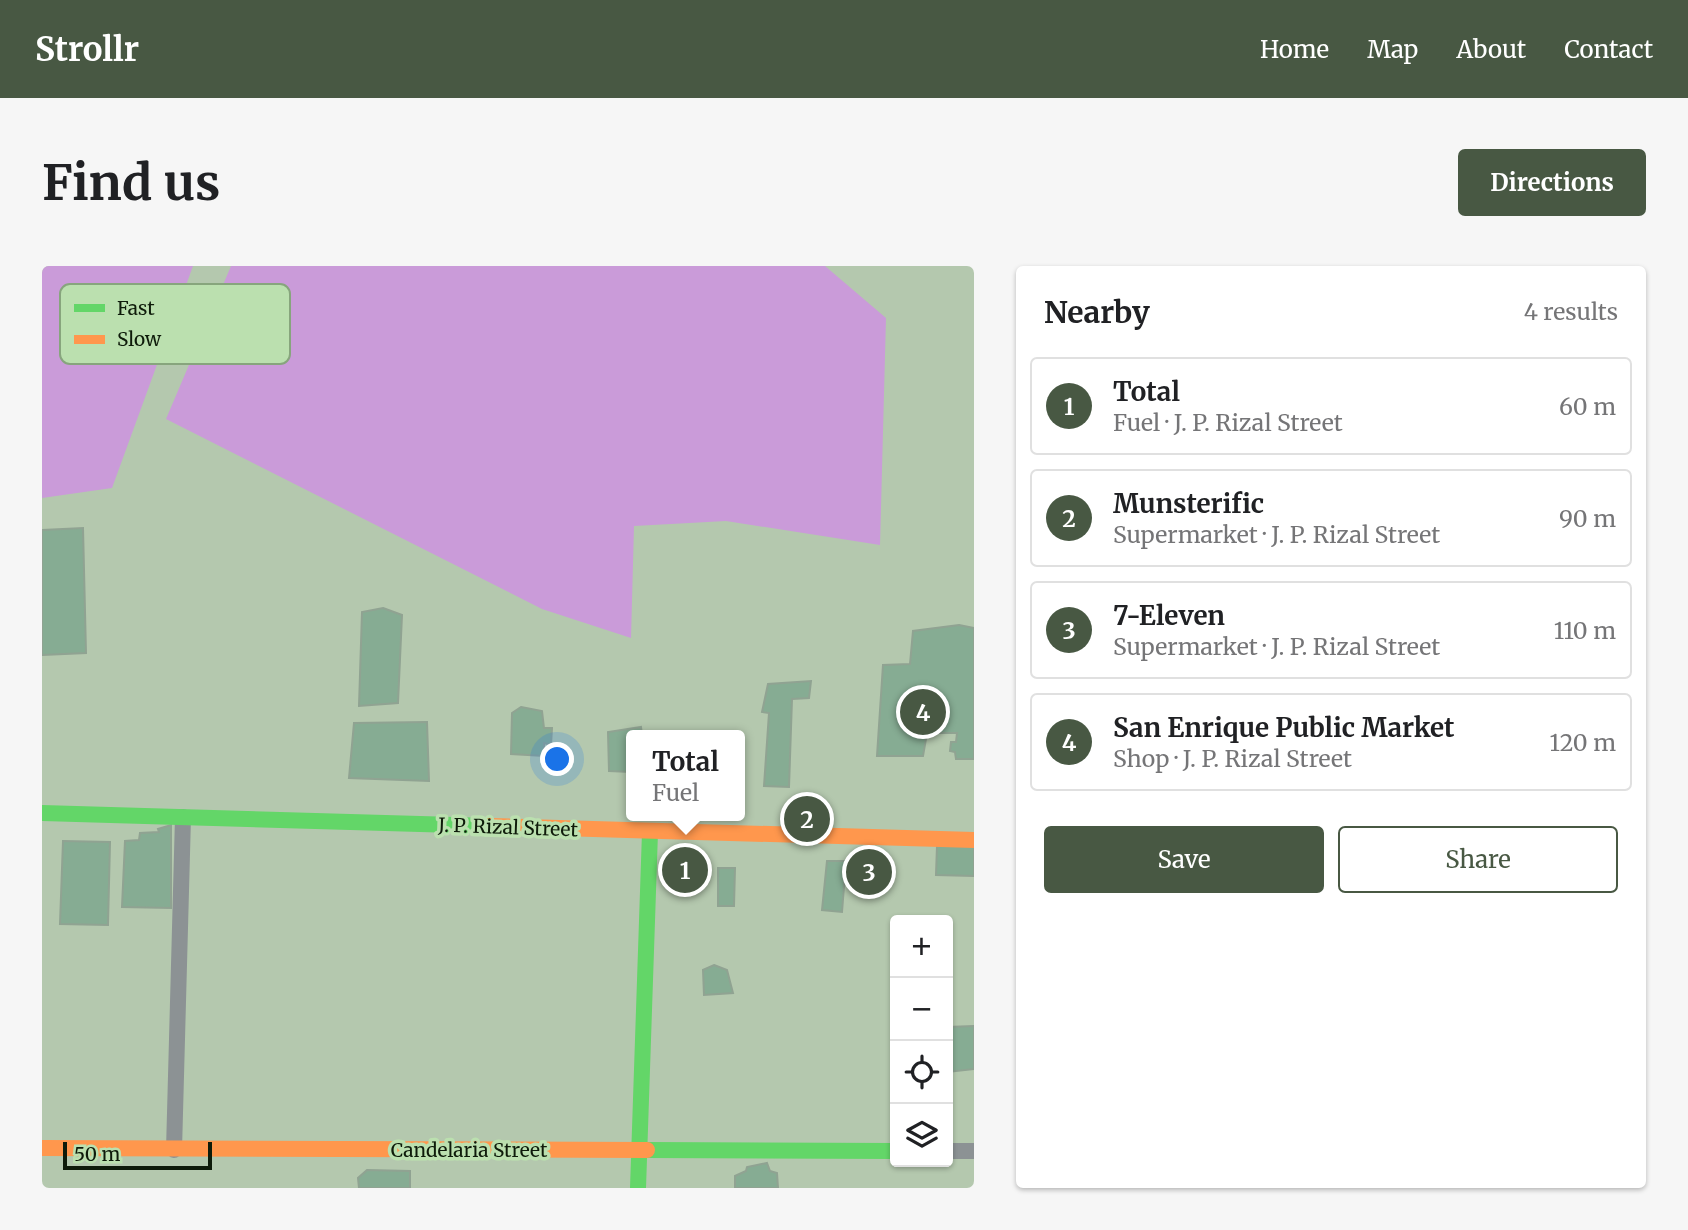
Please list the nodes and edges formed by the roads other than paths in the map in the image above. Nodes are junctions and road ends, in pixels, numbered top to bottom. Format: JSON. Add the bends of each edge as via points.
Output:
{"nodes":[{"id":1,"x":42,"y":813,"type":"edge"},
{"id":2,"x":183,"y":817,"type":"junction"},
{"id":3,"x":650,"y":832,"type":"junction"},
{"id":4,"x":974,"y":840,"type":"edge"},
{"id":5,"x":42,"y":1148,"type":"edge"},
{"id":6,"x":174,"y":1150,"type":"junction"},
{"id":7,"x":638,"y":1150,"type":"junction"},
{"id":8,"x":890,"y":1151,"type":"edge"},
{"id":9,"x":953,"y":1151,"type":"edge"},
{"id":10,"x":974,"y":1151,"type":"edge"},
{"id":11,"x":638,"y":1188,"type":"edge"}],
"edges":[{"from":1,"to":2,"type":"main road","name":"J. P. Rizal Street"},
{"from":2,"to":3,"type":"main road","name":"J. P. Rizal Street"},
{"from":2,"to":6,"type":"street"},
{"from":3,"to":4,"type":"main road","name":"J. P. Rizal Street"},
{"from":3,"to":7,"type":"main road"},
{"from":5,"to":6,"type":"main road","name":"Candelaria Street"},
{"from":6,"to":7,"type":"main road","name":"Candelaria Street"},
{"from":7,"to":8,"type":"main road","name":"Candelaria Street"},
{"from":7,"to":11,"type":"main road"},
{"from":9,"to":10,"type":"street"}]}
